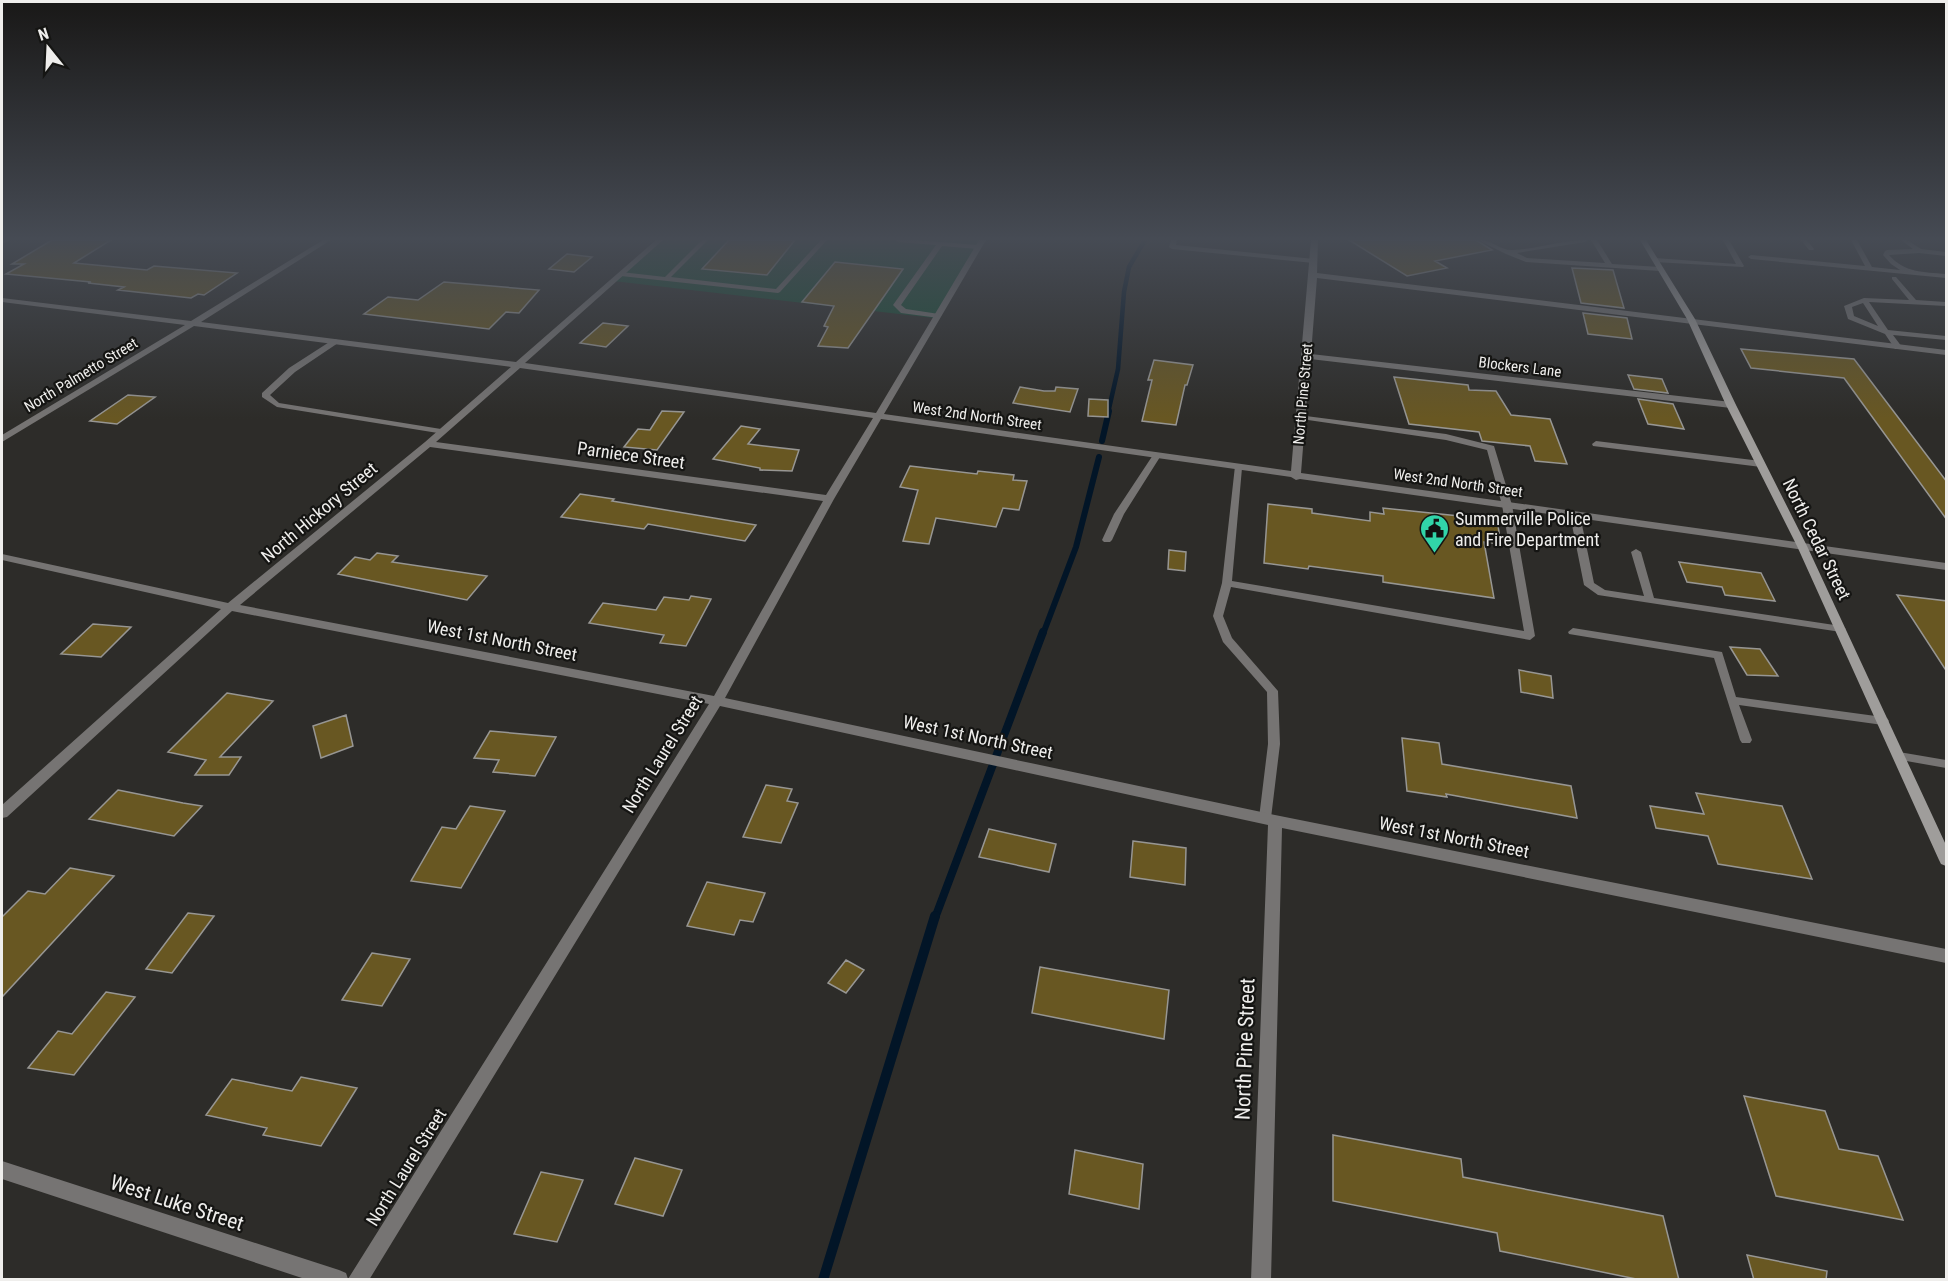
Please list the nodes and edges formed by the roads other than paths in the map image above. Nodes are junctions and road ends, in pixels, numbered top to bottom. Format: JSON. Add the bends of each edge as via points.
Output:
{"nodes":[{"id":1,"x":2,"y":300,"type":"edge"},
{"id":2,"x":231,"y":300,"type":"edge"},
{"id":3,"x":592,"y":300,"type":"edge"},
{"id":4,"x":901,"y":300,"type":"edge"},
{"id":5,"x":946,"y":300,"type":"edge"},
{"id":6,"x":1311,"y":300,"type":"edge"},
{"id":7,"x":1521,"y":300,"type":"edge"},
{"id":8,"x":1679,"y":300,"type":"edge"},
{"id":9,"x":1864,"y":300,"type":"junction"},
{"id":10,"x":1913,"y":301,"type":"joint"},
{"id":11,"x":1947,"y":304,"type":"edge"},
{"id":12,"x":936,"y":316,"type":"junction"},
{"id":13,"x":1691,"y":320,"type":"junction"},
{"id":14,"x":195,"y":322,"type":"junction"},
{"id":15,"x":1887,"y":332,"type":"junction"},
{"id":16,"x":1947,"y":338,"type":"edge"},
{"id":17,"x":337,"y":341,"type":"junction"},
{"id":18,"x":1898,"y":347,"type":"junction"},
{"id":19,"x":1947,"y":352,"type":"edge"},
{"id":20,"x":1307,"y":356,"type":"junction"},
{"id":21,"x":516,"y":366,"type":"junction"},
{"id":22,"x":1731,"y":405,"type":"junction"},
{"id":23,"x":879,"y":417,"type":"junction"},
{"id":24,"x":1301,"y":417,"type":"junction"},
{"id":25,"x":441,"y":432,"type":"junction"},
{"id":26,"x":2,"y":439,"type":"edge"},
{"id":27,"x":428,"y":444,"type":"junction"},
{"id":28,"x":1596,"y":444,"type":"dead end"},
{"id":29,"x":1156,"y":457,"type":"junction"},
{"id":30,"x":1761,"y":464,"type":"junction"},
{"id":31,"x":1238,"y":468,"type":"junction"},
{"id":32,"x":1296,"y":477,"type":"junction"},
{"id":33,"x":829,"y":499,"type":"junction"},
{"id":34,"x":1507,"y":505,"type":"junction"},
{"id":35,"x":1575,"y":515,"type":"junction"},
{"id":36,"x":1107,"y":540,"type":"dead end"},
{"id":37,"x":1802,"y":546,"type":"junction"},
{"id":38,"x":1636,"y":552,"type":"dead end"},
{"id":39,"x":2,"y":557,"type":"edge"},
{"id":40,"x":1947,"y":567,"type":"edge"},
{"id":41,"x":1227,"y":583,"type":"junction"},
{"id":42,"x":1650,"y":600,"type":"junction"},
{"id":43,"x":230,"y":607,"type":"junction"},
{"id":44,"x":1841,"y":629,"type":"junction"},
{"id":45,"x":1573,"y":632,"type":"dead end"},
{"id":46,"x":1732,"y":700,"type":"junction"},
{"id":47,"x":717,"y":701,"type":"junction"},
{"id":48,"x":1882,"y":721,"type":"junction"},
{"id":49,"x":1746,"y":740,"type":"dead end"},
{"id":50,"x":1899,"y":756,"type":"junction"},
{"id":51,"x":1947,"y":764,"type":"edge"},
{"id":52,"x":2,"y":813,"type":"edge"},
{"id":53,"x":1270,"y":819,"type":"junction"},
{"id":54,"x":1947,"y":860,"type":"edge"},
{"id":55,"x":1947,"y":956,"type":"edge"},
{"id":56,"x":2,"y":1170,"type":"edge"},
{"id":57,"x":339,"y":1280,"type":"edge"},
{"id":58,"x":358,"y":1280,"type":"edge"},
{"id":59,"x":1261,"y":1280,"type":"edge"}],
"edges":[{"from":1,"to":14,"type":"street","name":"West 2nd North Street"},
{"from":2,"to":14,"type":"street","name":"North Palmetto Street"},
{"from":3,"to":21,"type":"street","name":"North Hickory Street"},
{"from":4,"to":12,"type":"lane","via":[[897,305],[904,311]]},
{"from":5,"to":12,"type":"street","name":"North Laurel Street"},
{"from":6,"to":20,"type":"street","name":"North Pine Street"},
{"from":7,"to":13,"type":"street"},
{"from":8,"to":13,"type":"street","name":"North Cedar Street"},
{"from":9,"to":10,"type":"lane"},
{"from":9,"to":15,"type":"lane"},
{"from":9,"to":15,"type":"lane","via":[[1848,306],[1851,317]]},
{"from":10,"to":11,"type":"lane"},
{"from":12,"to":23,"type":"street","name":"North Laurel Street"},
{"from":13,"to":18,"type":"street"},
{"from":13,"to":22,"type":"street","name":"North Cedar Street"},
{"from":14,"to":17,"type":"street","name":"West 2nd North Street"},
{"from":14,"to":26,"type":"street","name":"North Palmetto Street"},
{"from":15,"to":16,"type":"lane"},
{"from":15,"to":18,"type":"lane"},
{"from":17,"to":21,"type":"street","name":"West 2nd North Street"},
{"from":17,"to":25,"type":"lane","via":[[292,370],[265,395],[277,405]]},
{"from":18,"to":19,"type":"street"},
{"from":20,"to":22,"type":"street","name":"Blockers Lane"},
{"from":20,"to":24,"type":"street","name":"North Pine Street"},
{"from":21,"to":23,"type":"street","name":"West 2nd North Street"},
{"from":21,"to":25,"type":"street","name":"North Hickory Street"},
{"from":22,"to":30,"type":"street","name":"North Cedar Street"},
{"from":23,"to":29,"type":"street","name":"West 2nd North Street"},
{"from":23,"to":33,"type":"street","name":"North Laurel Street"},
{"from":24,"to":32,"type":"street","name":"North Pine Street"},
{"from":24,"to":34,"type":"lane","via":[[1446,437],[1491,448]]},
{"from":25,"to":27,"type":"street","name":"North Hickory Street"},
{"from":27,"to":33,"type":"street","name":"Parniece Street"},
{"from":27,"to":43,"type":"street","name":"North Hickory Street"},
{"from":28,"to":30,"type":"lane"},
{"from":29,"to":31,"type":"street","name":"West 2nd North Street"},
{"from":29,"to":36,"type":"lane"},
{"from":30,"to":37,"type":"street","name":"North Cedar Street"},
{"from":31,"to":32,"type":"street","name":"West 2nd North Street"},
{"from":31,"to":41,"type":"lane","name":"North Pine Street"},
{"from":32,"to":34,"type":"street","name":"West 2nd North Street"},
{"from":33,"to":47,"type":"street","name":"North Laurel Street"},
{"from":34,"to":35,"type":"street","name":"West 2nd North Street"},
{"from":34,"to":41,"type":"lane","via":[[1530,636]]},
{"from":35,"to":37,"type":"street","name":"West 2nd North Street"},
{"from":35,"to":42,"type":"lane","via":[[1589,585],[1602,593]]},
{"from":37,"to":40,"type":"street","name":"West 2nd North Street"},
{"from":37,"to":44,"type":"street","name":"North Cedar Street"},
{"from":38,"to":42,"type":"lane"},
{"from":39,"to":43,"type":"street","name":"West 1st North Street"},
{"from":41,"to":53,"type":"lane","name":"North Pine Street","via":[[1218,616],[1227,639],[1272,691]]},
{"from":42,"to":44,"type":"lane"},
{"from":43,"to":47,"type":"street","name":"West 1st North Street"},
{"from":43,"to":52,"type":"street","name":"North Hickory Street"},
{"from":44,"to":48,"type":"street","name":"North Cedar Street"},
{"from":45,"to":46,"type":"lane","via":[[1718,655]]},
{"from":46,"to":48,"type":"lane"},
{"from":46,"to":49,"type":"lane"},
{"from":47,"to":53,"type":"street","name":"West 1st North Street"},
{"from":47,"to":58,"type":"street","name":"North Laurel Street"},
{"from":48,"to":50,"type":"street","name":"North Cedar Street"},
{"from":50,"to":51,"type":"lane"},
{"from":50,"to":54,"type":"street","name":"North Cedar Street"},
{"from":53,"to":55,"type":"street","name":"West 1st North Street"},
{"from":53,"to":59,"type":"street","name":"North Pine Street"},
{"from":56,"to":57,"type":"street","name":"West Luke Street"}]}
